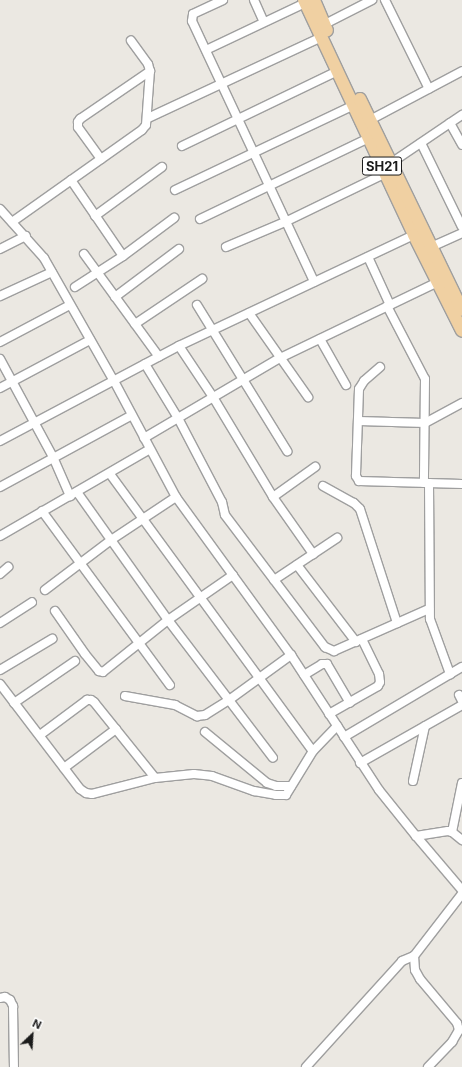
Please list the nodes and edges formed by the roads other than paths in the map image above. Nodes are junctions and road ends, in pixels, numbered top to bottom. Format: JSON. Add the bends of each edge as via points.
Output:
{"nodes":[{"id":1,"x":223,"y":0,"type":"edge"},
{"id":2,"x":254,"y":0,"type":"edge"},
{"id":3,"x":372,"y":0,"type":"edge"},
{"id":4,"x":385,"y":0,"type":"edge"},
{"id":5,"x":308,"y":1,"type":"edge"},
{"id":6,"x":264,"y":22,"type":"junction"},
{"id":7,"x":325,"y":24,"type":"junction"},
{"id":8,"x":322,"y":37,"type":"junction"},
{"id":9,"x":131,"y":41,"type":"dead end"},
{"id":10,"x":206,"y":50,"type":"junction"},
{"id":11,"x":150,"y":71,"type":"junction"},
{"id":12,"x":338,"y":71,"type":"junction"},
{"id":13,"x":462,"y":71,"type":"edge"},
{"id":14,"x":222,"y":84,"type":"junction"},
{"id":15,"x":429,"y":89,"type":"junction"},
{"id":16,"x":354,"y":105,"type":"junction"},
{"id":17,"x":462,"y":115,"type":"edge"},
{"id":18,"x":148,"y":118,"type":"junction"},
{"id":19,"x":239,"y":119,"type":"junction"},
{"id":20,"x":370,"y":120,"type":"junction"},
{"id":21,"x":450,"y":123,"type":"junction"},
{"id":22,"x":369,"y":138,"type":"junction"},
{"id":23,"x":421,"y":143,"type":"junction"},
{"id":24,"x":462,"y":144,"type":"edge"},
{"id":25,"x":182,"y":146,"type":"dead end"},
{"id":26,"x":254,"y":153,"type":"junction"},
{"id":27,"x":101,"y":159,"type":"junction"},
{"id":28,"x":162,"y":167,"type":"dead end"},
{"id":29,"x":388,"y":168,"type":"junction"},
{"id":30,"x":71,"y":180,"type":"junction"},
{"id":31,"x":269,"y":185,"type":"junction"},
{"id":32,"x":175,"y":190,"type":"dead end"},
{"id":33,"x":0,"y":209,"type":"edge"},
{"id":34,"x":95,"y":216,"type":"junction"},
{"id":35,"x":174,"y":218,"type":"dead end"},
{"id":36,"x":200,"y":219,"type":"dead end"},
{"id":37,"x":12,"y":222,"type":"junction"},
{"id":38,"x":286,"y":222,"type":"junction"},
{"id":39,"x":462,"y":227,"type":"edge"},
{"id":40,"x":462,"y":233,"type":"edge"},
{"id":41,"x":414,"y":235,"type":"junction"},
{"id":42,"x":26,"y":236,"type":"junction"},
{"id":43,"x":226,"y":247,"type":"dead end"},
{"id":44,"x":431,"y":247,"type":"junction"},
{"id":45,"x":0,"y":249,"type":"edge"},
{"id":46,"x":179,"y":249,"type":"dead end"},
{"id":47,"x":84,"y":254,"type":"dead end"},
{"id":48,"x":123,"y":256,"type":"junction"},
{"id":49,"x":368,"y":257,"type":"junction"},
{"id":50,"x":52,"y":272,"type":"junction"},
{"id":51,"x":98,"y":273,"type":"junction"},
{"id":52,"x":202,"y":279,"type":"dead end"},
{"id":53,"x":314,"y":282,"type":"junction"},
{"id":54,"x":438,"y":282,"type":"junction"},
{"id":55,"x":75,"y":287,"type":"dead end"},
{"id":56,"x":0,"y":296,"type":"edge"},
{"id":57,"x":115,"y":297,"type":"junction"},
{"id":58,"x":70,"y":305,"type":"junction"},
{"id":59,"x":197,"y":305,"type":"dead end"},
{"id":60,"x":388,"y":306,"type":"junction"},
{"id":61,"x":462,"y":310,"type":"edge"},
{"id":62,"x":249,"y":313,"type":"junction"},
{"id":63,"x":135,"y":324,"type":"junction"},
{"id":64,"x":213,"y":330,"type":"junction"},
{"id":65,"x":462,"y":331,"type":"edge"},
{"id":66,"x":320,"y":339,"type":"junction"},
{"id":67,"x":90,"y":340,"type":"junction"},
{"id":68,"x":0,"y":342,"type":"edge"},
{"id":69,"x":179,"y":346,"type":"junction"},
{"id":70,"x":159,"y":357,"type":"junction"},
{"id":71,"x":280,"y":358,"type":"junction"},
{"id":72,"x":0,"y":359,"type":"edge"},
{"id":73,"x":145,"y":364,"type":"junction"},
{"id":74,"x":380,"y":367,"type":"dead end"},
{"id":75,"x":243,"y":380,"type":"junction"},
{"id":76,"x":114,"y":381,"type":"junction"},
{"id":77,"x":12,"y":382,"type":"junction"},
{"id":78,"x":346,"y":385,"type":"dead end"},
{"id":79,"x":0,"y":388,"type":"edge"},
{"id":80,"x":213,"y":397,"type":"junction"},
{"id":81,"x":308,"y":397,"type":"dead end"},
{"id":82,"x":462,"y":403,"type":"edge"},
{"id":83,"x":132,"y":415,"type":"junction"},
{"id":84,"x":178,"y":418,"type":"junction"},
{"id":85,"x":359,"y":421,"type":"junction"},
{"id":86,"x":34,"y":423,"type":"junction"},
{"id":87,"x":425,"y":423,"type":"junction"},
{"id":88,"x":144,"y":438,"type":"junction"},
{"id":89,"x":0,"y":441,"type":"edge"},
{"id":90,"x":150,"y":449,"type":"junction"},
{"id":91,"x":287,"y":451,"type":"dead end"},
{"id":92,"x":53,"y":457,"type":"junction"},
{"id":93,"x":315,"y":467,"type":"dead end"},
{"id":94,"x":110,"y":474,"type":"junction"},
{"id":95,"x":427,"y":483,"type":"junction"},
{"id":96,"x":462,"y":484,"type":"edge"},
{"id":97,"x":323,"y":486,"type":"dead end"},
{"id":98,"x":0,"y":487,"type":"edge"},
{"id":99,"x":73,"y":494,"type":"junction"},
{"id":100,"x":176,"y":497,"type":"junction"},
{"id":101,"x":273,"y":497,"type":"junction"},
{"id":102,"x":42,"y":511,"type":"junction"},
{"id":103,"x":143,"y":518,"type":"junction"},
{"id":104,"x":0,"y":536,"type":"edge"},
{"id":105,"x":337,"y":538,"type":"dead end"},
{"id":106,"x":111,"y":540,"type":"junction"},
{"id":107,"x":313,"y":554,"type":"junction"},
{"id":108,"x":81,"y":563,"type":"junction"},
{"id":109,"x":297,"y":565,"type":"junction"},
{"id":110,"x":8,"y":567,"type":"dead end"},
{"id":111,"x":0,"y":574,"type":"edge"},
{"id":112,"x":233,"y":575,"type":"junction"},
{"id":113,"x":274,"y":580,"type":"junction"},
{"id":114,"x":45,"y":590,"type":"dead end"},
{"id":115,"x":200,"y":598,"type":"junction"},
{"id":116,"x":32,"y":602,"type":"dead end"},
{"id":117,"x":429,"y":609,"type":"junction"},
{"id":118,"x":55,"y":611,"type":"dead end"},
{"id":119,"x":168,"y":620,"type":"junction"},
{"id":120,"x":0,"y":623,"type":"edge"},
{"id":121,"x":397,"y":623,"type":"junction"},
{"id":122,"x":52,"y":639,"type":"dead end"},
{"id":123,"x":359,"y":640,"type":"junction"},
{"id":124,"x":139,"y":643,"type":"junction"},
{"id":125,"x":291,"y":655,"type":"junction"},
{"id":126,"x":75,"y":661,"type":"dead end"},
{"id":127,"x":462,"y":667,"type":"edge"},
{"id":128,"x":0,"y":670,"type":"edge"},
{"id":129,"x":450,"y":674,"type":"junction"},
{"id":130,"x":304,"y":675,"type":"junction"},
{"id":131,"x":258,"y":678,"type":"junction"},
{"id":132,"x":0,"y":684,"type":"edge"},
{"id":133,"x":170,"y":685,"type":"dead end"},
{"id":134,"x":125,"y":696,"type":"dead end"},
{"id":135,"x":229,"y":700,"type":"junction"},
{"id":136,"x":14,"y":703,"type":"junction"},
{"id":137,"x":350,"y":703,"type":"junction"},
{"id":138,"x":462,"y":705,"type":"edge"},
{"id":139,"x":329,"y":714,"type":"junction"},
{"id":140,"x":337,"y":726,"type":"junction"},
{"id":141,"x":425,"y":726,"type":"junction"},
{"id":142,"x":116,"y":729,"type":"junction"},
{"id":143,"x":205,"y":732,"type":"dead end"},
{"id":144,"x":40,"y":735,"type":"junction"},
{"id":145,"x":344,"y":737,"type":"junction"},
{"id":146,"x":313,"y":751,"type":"junction"},
{"id":147,"x":273,"y":758,"type":"dead end"},
{"id":148,"x":360,"y":763,"type":"junction"},
{"id":149,"x":64,"y":768,"type":"junction"},
{"id":150,"x":155,"y":778,"type":"junction"},
{"id":151,"x":413,"y":781,"type":"dead end"},
{"id":152,"x":462,"y":783,"type":"edge"},
{"id":153,"x":291,"y":786,"type":"junction"},
{"id":154,"x":459,"y":814,"type":"edge"},
{"id":155,"x":452,"y":832,"type":"junction"},
{"id":156,"x":416,"y":836,"type":"junction"},
{"id":157,"x":462,"y":840,"type":"edge"},
{"id":158,"x":462,"y":890,"type":"edge"},
{"id":159,"x":462,"y":894,"type":"edge"},
{"id":160,"x":414,"y":956,"type":"junction"},
{"id":161,"x":0,"y":998,"type":"edge"},
{"id":162,"x":14,"y":1067,"type":"edge"},
{"id":163,"x":306,"y":1067,"type":"edge"},
{"id":164,"x":428,"y":1067,"type":"edge"}],
"edges":[{"from":1,"to":10,"type":"street","via":[[191,17]]},
{"from":2,"to":6,"type":"street"},
{"from":3,"to":7,"type":"street"},
{"from":4,"to":15,"type":"street"},
{"from":5,"to":6,"type":"street"},
{"from":5,"to":7,"type":"main road","number":"SH21"},
{"from":5,"to":8,"type":"main road","number":"SH21"},
{"from":6,"to":10,"type":"street"},
{"from":7,"to":20,"type":"main road","number":"SH21"},
{"from":8,"to":12,"type":"main road","number":"SH21"},
{"from":8,"to":14,"type":"street"},
{"from":9,"to":11,"type":"street","via":[[148,64]]},
{"from":10,"to":14,"type":"street"},
{"from":11,"to":18,"type":"street"},
{"from":11,"to":27,"type":"street","via":[[78,122],[78,126]]},
{"from":12,"to":16,"type":"main road","number":"SH21"},
{"from":12,"to":19,"type":"street"},
{"from":13,"to":15,"type":"street"},
{"from":14,"to":18,"type":"street"},
{"from":14,"to":19,"type":"street"},
{"from":15,"to":20,"type":"street"},
{"from":16,"to":22,"type":"main road","number":"SH21"},
{"from":16,"to":26,"type":"street"},
{"from":17,"to":21,"type":"street"},
{"from":18,"to":27,"type":"street","via":[[142,130]]},
{"from":19,"to":25,"type":"street"},
{"from":19,"to":26,"type":"street"},
{"from":20,"to":29,"type":"main road","number":"SH21"},
{"from":21,"to":23,"type":"street"},
{"from":21,"to":24,"type":"street"},
{"from":22,"to":29,"type":"main road","number":"SH21"},
{"from":22,"to":31,"type":"street"},
{"from":23,"to":29,"type":"street"},
{"from":23,"to":39,"type":"street"},
{"from":26,"to":31,"type":"street"},
{"from":26,"to":32,"type":"street"},
{"from":27,"to":30,"type":"street"},
{"from":28,"to":34,"type":"street"},
{"from":29,"to":38,"type":"street"},
{"from":29,"to":41,"type":"main road","number":"SH21"},
{"from":29,"to":44,"type":"main road","number":"SH21"},
{"from":30,"to":34,"type":"street"},
{"from":30,"to":37,"type":"street"},
{"from":31,"to":36,"type":"street"},
{"from":31,"to":38,"type":"street"},
{"from":33,"to":37,"type":"street"},
{"from":34,"to":48,"type":"street"},
{"from":35,"to":48,"type":"street"},
{"from":37,"to":42,"type":"street"},
{"from":38,"to":43,"type":"street"},
{"from":38,"to":53,"type":"street"},
{"from":40,"to":44,"type":"street"},
{"from":41,"to":49,"type":"street"},
{"from":41,"to":54,"type":"main road","number":"SH21"},
{"from":42,"to":45,"type":"street"},
{"from":42,"to":50,"type":"street"},
{"from":44,"to":61,"type":"main road","number":"SH21"},
{"from":46,"to":57,"type":"street"},
{"from":47,"to":51,"type":"street"},
{"from":48,"to":51,"type":"street"},
{"from":49,"to":53,"type":"street"},
{"from":49,"to":60,"type":"street"},
{"from":50,"to":56,"type":"street"},
{"from":50,"to":58,"type":"street"},
{"from":51,"to":55,"type":"street"},
{"from":51,"to":57,"type":"street"},
{"from":52,"to":63,"type":"street"},
{"from":53,"to":62,"type":"street"},
{"from":54,"to":60,"type":"street"},
{"from":54,"to":65,"type":"main road","number":"SH21"},
{"from":57,"to":63,"type":"street"},
{"from":58,"to":67,"type":"street"},
{"from":58,"to":68,"type":"street"},
{"from":59,"to":64,"type":"street"},
{"from":60,"to":66,"type":"street"},
{"from":60,"to":87,"type":"street","via":[[425,380]]},
{"from":62,"to":64,"type":"street"},
{"from":62,"to":71,"type":"street"},
{"from":63,"to":70,"type":"street"},
{"from":64,"to":69,"type":"street"},
{"from":64,"to":75,"type":"street"},
{"from":66,"to":71,"type":"street"},
{"from":66,"to":78,"type":"street"},
{"from":67,"to":76,"type":"street"},
{"from":67,"to":77,"type":"street"},
{"from":69,"to":70,"type":"street"},
{"from":69,"to":80,"type":"street"},
{"from":70,"to":73,"type":"street"},
{"from":71,"to":75,"type":"street"},
{"from":71,"to":81,"type":"street"},
{"from":72,"to":77,"type":"street"},
{"from":73,"to":76,"type":"street"},
{"from":73,"to":84,"type":"street"},
{"from":74,"to":85,"type":"street","via":[[359,389]]},
{"from":75,"to":80,"type":"street"},
{"from":75,"to":91,"type":"street"},
{"from":76,"to":83,"type":"street"},
{"from":76,"to":86,"type":"street"},
{"from":77,"to":79,"type":"street"},
{"from":77,"to":86,"type":"street"},
{"from":80,"to":84,"type":"street"},
{"from":80,"to":101,"type":"street"},
{"from":82,"to":87,"type":"street"},
{"from":83,"to":88,"type":"street"},
{"from":83,"to":92,"type":"street"},
{"from":84,"to":88,"type":"street"},
{"from":84,"to":113,"type":"street","via":[[222,502],[225,515]]},
{"from":85,"to":87,"type":"street"},
{"from":85,"to":95,"type":"street","via":[[356,476],[359,481]]},
{"from":86,"to":89,"type":"street"},
{"from":86,"to":92,"type":"street"},
{"from":87,"to":95,"type":"street"},
{"from":88,"to":90,"type":"street"},
{"from":90,"to":94,"type":"street"},
{"from":90,"to":100,"type":"street"},
{"from":92,"to":98,"type":"street"},
{"from":92,"to":99,"type":"street"},
{"from":93,"to":101,"type":"street"},
{"from":94,"to":99,"type":"street"},
{"from":94,"to":103,"type":"street"},
{"from":95,"to":96,"type":"street"},
{"from":95,"to":117,"type":"street"},
{"from":97,"to":121,"type":"street","via":[[360,509]]},
{"from":99,"to":102,"type":"street"},
{"from":99,"to":106,"type":"street"},
{"from":100,"to":103,"type":"street"},
{"from":100,"to":112,"type":"street"},
{"from":101,"to":107,"type":"street"},
{"from":102,"to":104,"type":"street"},
{"from":102,"to":108,"type":"street"},
{"from":103,"to":106,"type":"street"},
{"from":103,"to":115,"type":"street"},
{"from":105,"to":107,"type":"street"},
{"from":106,"to":108,"type":"street"},
{"from":106,"to":119,"type":"street"},
{"from":107,"to":109,"type":"street"},
{"from":108,"to":114,"type":"street"},
{"from":108,"to":124,"type":"street"},
{"from":109,"to":113,"type":"street"},
{"from":109,"to":123,"type":"street"},
{"from":110,"to":111,"type":"street"},
{"from":112,"to":115,"type":"street"},
{"from":112,"to":125,"type":"street"},
{"from":113,"to":123,"type":"street","via":[[325,647],[334,651]]},
{"from":115,"to":119,"type":"street"},
{"from":115,"to":131,"type":"street"},
{"from":116,"to":120,"type":"street"},
{"from":117,"to":121,"type":"street"},
{"from":117,"to":129,"type":"street","via":[[433,628]]},
{"from":118,"to":124,"type":"street","via":[[101,672]]},
{"from":119,"to":124,"type":"street"},
{"from":119,"to":135,"type":"street"},
{"from":121,"to":123,"type":"street"},
{"from":122,"to":128,"type":"street"},
{"from":123,"to":137,"type":"street","via":[[379,674],[380,682],[376,689]]},
{"from":124,"to":133,"type":"street"},
{"from":125,"to":130,"type":"street"},
{"from":125,"to":131,"type":"street"},
{"from":126,"to":136,"type":"street"},
{"from":127,"to":129,"type":"street"},
{"from":129,"to":145,"type":"street"},
{"from":130,"to":137,"type":"street","via":[[326,664]]},
{"from":130,"to":139,"type":"street"},
{"from":131,"to":135,"type":"street"},
{"from":131,"to":146,"type":"street"},
{"from":132,"to":136,"type":"street"},
{"from":134,"to":135,"type":"street","via":[[175,705],[197,716],[205,715]]},
{"from":135,"to":147,"type":"street"},
{"from":136,"to":144,"type":"street"},
{"from":137,"to":139,"type":"street"},
{"from":138,"to":141,"type":"street"},
{"from":139,"to":140,"type":"street"},
{"from":140,"to":145,"type":"street"},
{"from":140,"to":146,"type":"street"},
{"from":141,"to":148,"type":"street"},
{"from":141,"to":151,"type":"street"},
{"from":142,"to":144,"type":"street","via":[[94,702],[87,700]]},
{"from":142,"to":149,"type":"street"},
{"from":142,"to":150,"type":"street"},
{"from":143,"to":153,"type":"street","via":[[267,783]]},
{"from":144,"to":149,"type":"street"},
{"from":145,"to":148,"type":"street"},
{"from":146,"to":153,"type":"street"},
{"from":148,"to":156,"type":"street"},
{"from":149,"to":150,"type":"street","via":[[80,789],[92,794]]},
{"from":150,"to":153,"type":"street","via":[[204,775],[254,791],[276,795],[286,795]]},
{"from":152,"to":154,"type":"street"},
{"from":154,"to":155,"type":"street"},
{"from":155,"to":156,"type":"street","via":[[442,831]]},
{"from":155,"to":157,"type":"street"},
{"from":156,"to":158,"type":"street"},
{"from":159,"to":160,"type":"street"},
{"from":160,"to":163,"type":"street","via":[[402,961]]},
{"from":160,"to":164,"type":"street","via":[[415,970],[420,979],[457,1023],[459,1030],[452,1042]]},
{"from":161,"to":162,"type":"street","via":[[10,1000],[13,1006]]}]}
